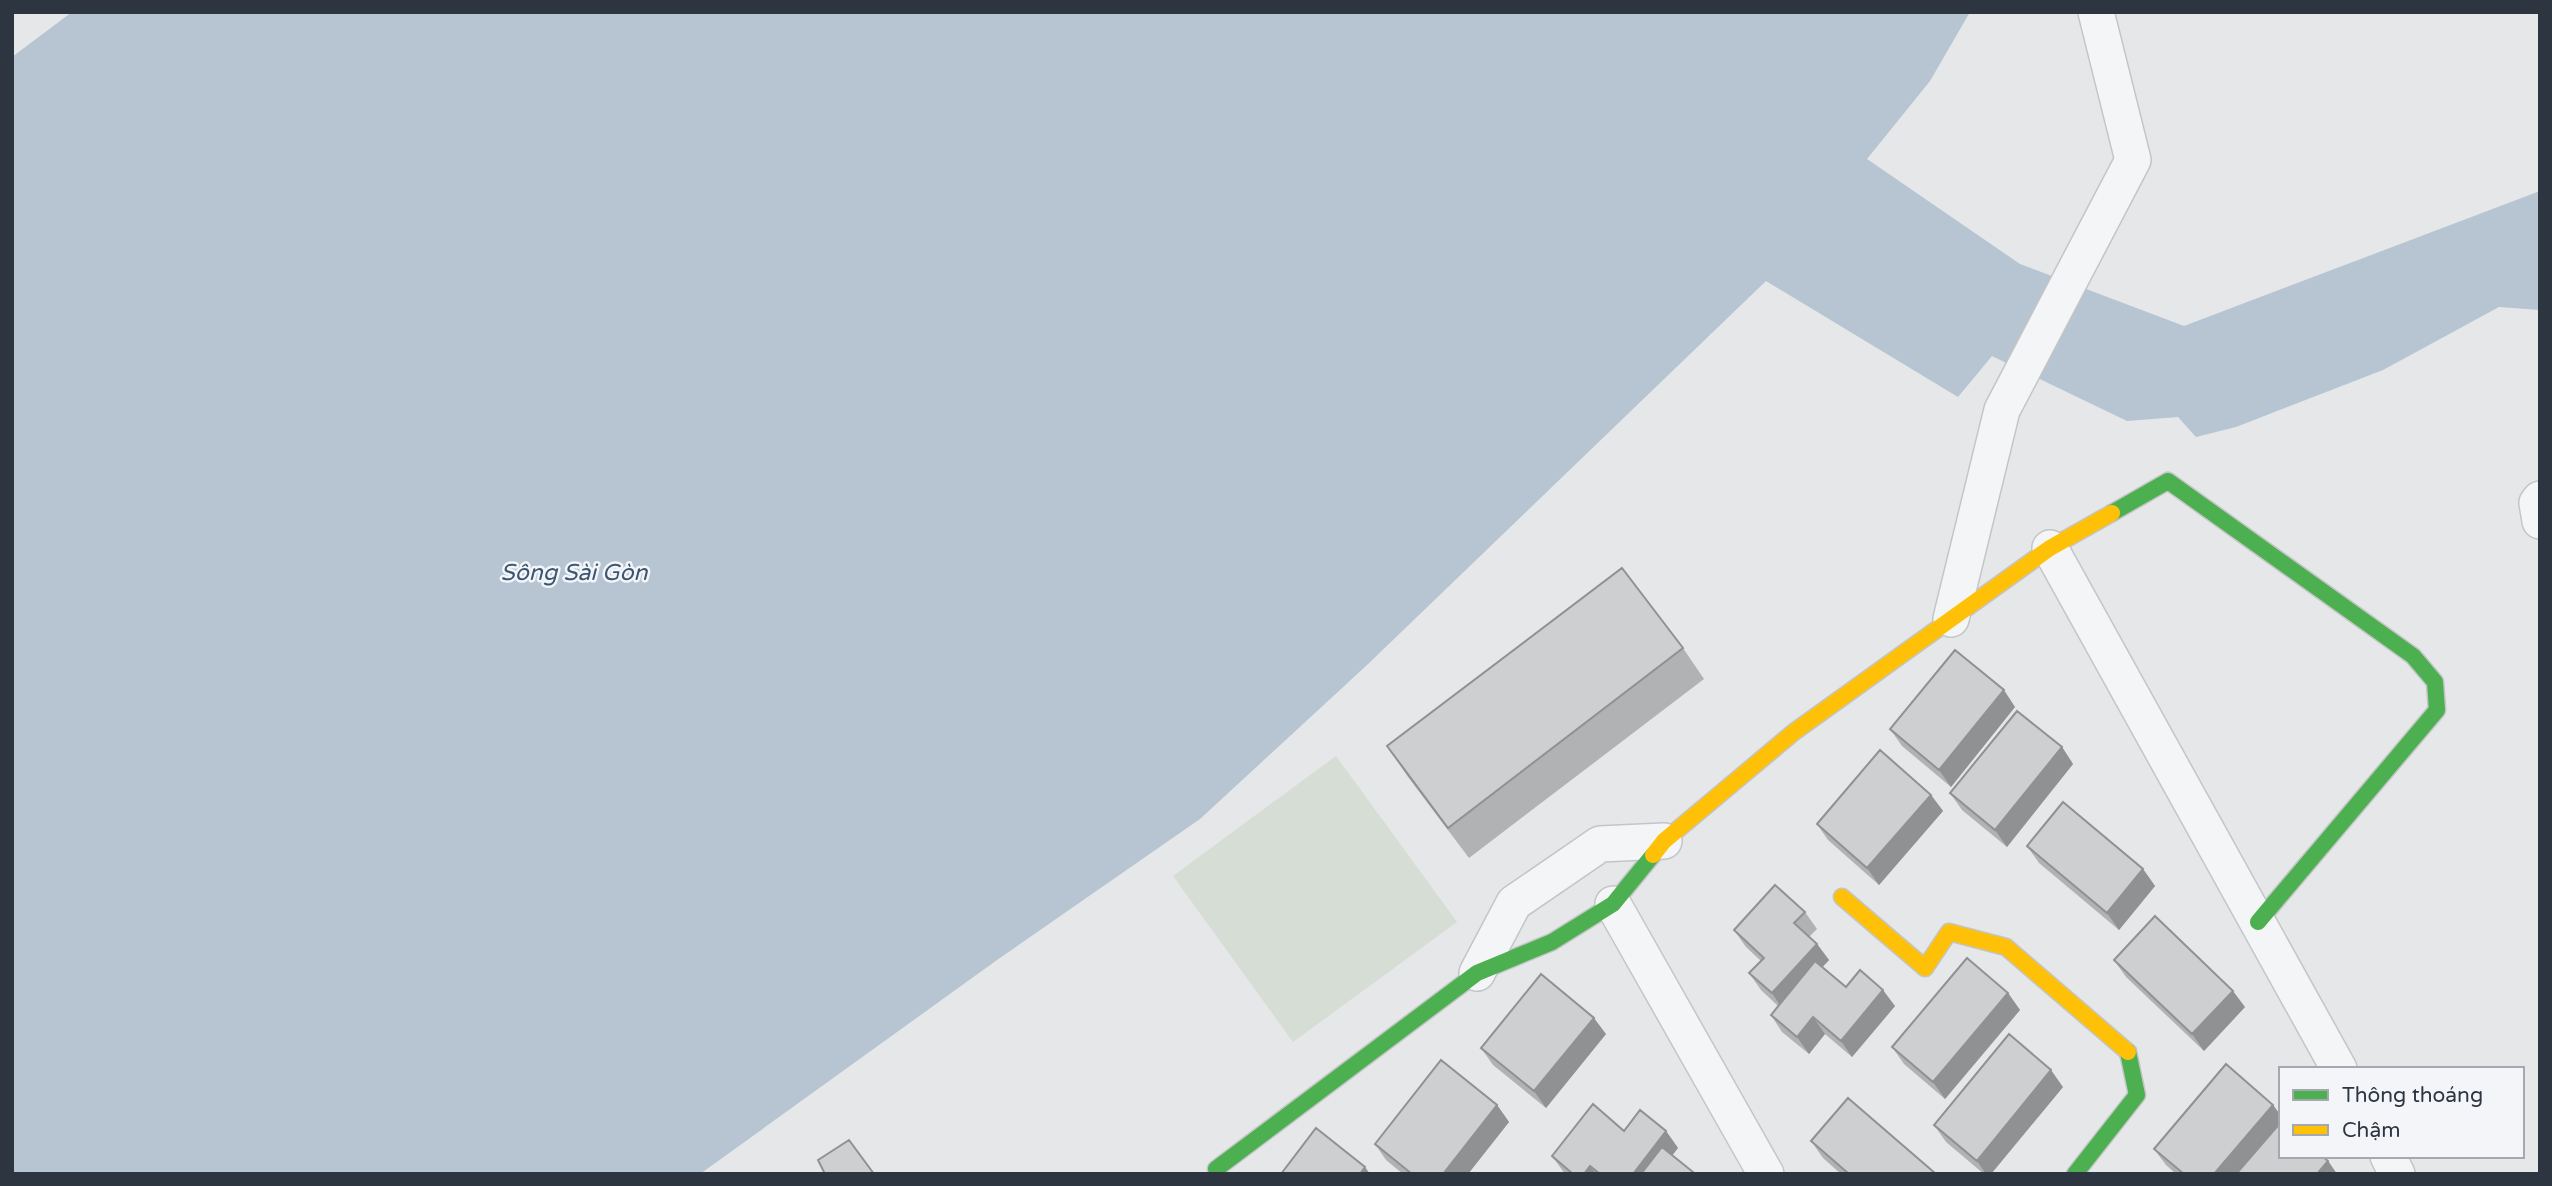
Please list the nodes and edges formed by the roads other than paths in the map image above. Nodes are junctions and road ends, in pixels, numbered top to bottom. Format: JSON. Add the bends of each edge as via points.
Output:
{"nodes":[{"id":1,"x":2096,"y":12,"type":"edge"},
{"id":2,"x":2540,"y":499,"type":"edge"},
{"id":3,"x":2540,"y":521,"type":"edge"},
{"id":4,"x":2050,"y":548,"type":"junction"},
{"id":5,"x":1951,"y":619,"type":"junction"},
{"id":6,"x":1664,"y":841,"type":"junction"},
{"id":7,"x":1842,"y":897,"type":"dead end"},
{"id":8,"x":1613,"y":904,"type":"junction"},
{"id":9,"x":2258,"y":922,"type":"junction"},
{"id":10,"x":1477,"y":972,"type":"junction"},
{"id":11,"x":2338,"y":1067,"type":"edge"},
{"id":12,"x":2389,"y":1158,"type":"edge"},
{"id":13,"x":1216,"y":1169,"type":"dead end"},
{"id":14,"x":1766,"y":1174,"type":"edge"},
{"id":15,"x":2075,"y":1174,"type":"edge"},
{"id":16,"x":2398,"y":1174,"type":"edge"}],
"edges":[{"from":1,"to":5,"type":"street","via":[[2133,160],[2002,410]]},
{"from":2,"to":3,"type":"street"},
{"from":4,"to":5,"type":"street"},
{"from":4,"to":9,"type":"street"},
{"from":4,"to":9,"type":"street","via":[[2168,481],[2413,656],[2435,682],[2437,710]]},
{"from":5,"to":6,"type":"street","via":[[1794,732]]},
{"from":6,"to":8,"type":"street"},
{"from":6,"to":10,"type":"street","via":[[1600,844],[1514,903]]},
{"from":7,"to":15,"type":"street","via":[[1925,968],[1949,932],[2006,947],[2128,1052],[2137,1095]]},
{"from":8,"to":10,"type":"street","via":[[1552,942]]},
{"from":8,"to":14,"type":"street"},
{"from":9,"to":11,"type":"street"},
{"from":10,"to":13,"type":"street"},
{"from":12,"to":16,"type":"street"}]}
